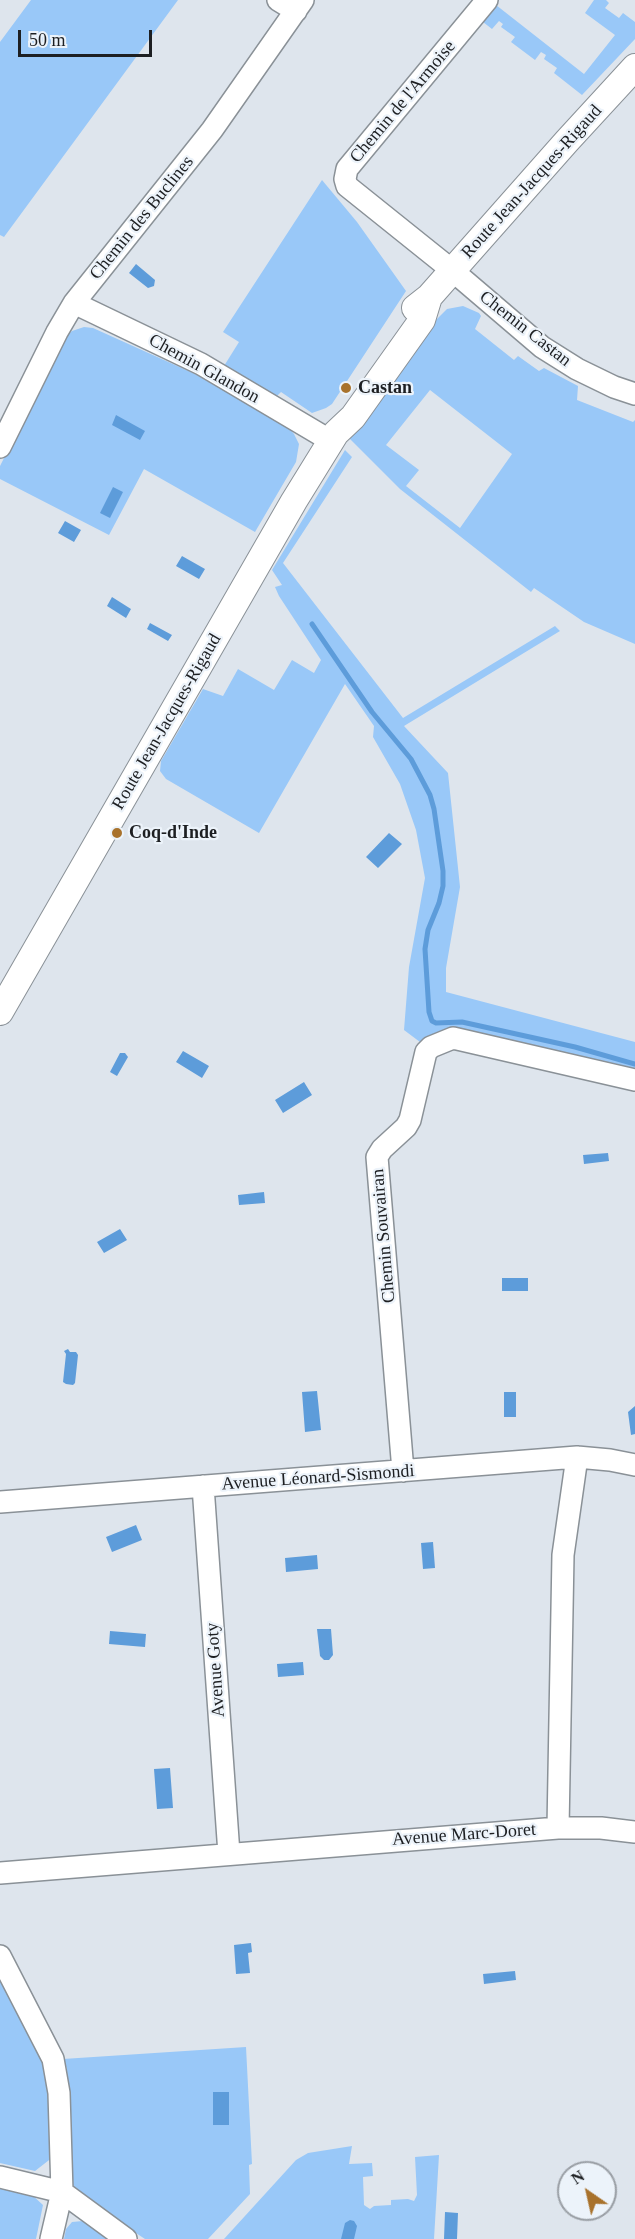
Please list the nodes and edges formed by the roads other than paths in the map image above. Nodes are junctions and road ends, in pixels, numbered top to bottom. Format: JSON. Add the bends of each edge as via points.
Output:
{"nodes":[{"id":1,"x":278,"y":0,"type":"edge"},
{"id":2,"x":487,"y":0,"type":"edge"},
{"id":3,"x":299,"y":6,"type":"edge"},
{"id":4,"x":635,"y":67,"type":"edge"},
{"id":5,"x":453,"y":271,"type":"junction"},
{"id":6,"x":74,"y":303,"type":"junction"},
{"id":7,"x":635,"y":394,"type":"edge"},
{"id":8,"x":334,"y":437,"type":"junction"},
{"id":9,"x":0,"y":447,"type":"edge"},
{"id":10,"x":2,"y":1003,"type":"edge"},
{"id":11,"x":635,"y":1080,"type":"edge"},
{"id":12,"x":577,"y":1457,"type":"junction"},
{"id":13,"x":635,"y":1466,"type":"edge"},
{"id":14,"x":403,"y":1471,"type":"junction"},
{"id":15,"x":203,"y":1486,"type":"junction"},
{"id":16,"x":0,"y":1502,"type":"edge"},
{"id":17,"x":558,"y":1828,"type":"junction"},
{"id":18,"x":635,"y":1832,"type":"edge"},
{"id":19,"x":229,"y":1854,"type":"junction"},
{"id":20,"x":0,"y":1874,"type":"edge"},
{"id":21,"x":0,"y":1956,"type":"edge"},
{"id":22,"x":0,"y":2177,"type":"edge"},
{"id":23,"x":62,"y":2192,"type":"junction"},
{"id":24,"x":51,"y":2239,"type":"edge"},
{"id":25,"x":126,"y":2239,"type":"edge"}],
"edges":[{"from":1,"to":3,"type":"street"},
{"from":2,"to":5,"type":"street","name":"Chemin de l'Armoise","via":[[347,169],[345,179],[347,186]]},
{"from":3,"to":6,"type":"street","name":"Chemin des Buclines","via":[[212,130]]},
{"from":4,"to":5,"type":"street","name":"Route Jean-Jacques-Rigaud"},
{"from":5,"to":7,"type":"street","name":"Chemin Castan","via":[[542,347],[578,369]]},
{"from":5,"to":8,"type":"street","name":"Route Jean-Jacques-Rigaud","via":[[408,314],[375,357],[341,409]]},
{"from":6,"to":8,"type":"street","name":"Chemin Glandon","via":[[201,364]]},
{"from":6,"to":9,"type":"street","name":"Chemin des Buclines"},
{"from":8,"to":10,"type":"street","name":"Route Jean-Jacques-Rigaud"},
{"from":11,"to":14,"type":"street","name":"Chemin Souvairan","via":[[453,1038],[426,1052],[410,1120],[377,1157]]},
{"from":12,"to":13,"type":"street","name":"Avenue Léonard-Sismondi"},
{"from":12,"to":14,"type":"street","name":"Avenue Léonard-Sismondi"},
{"from":12,"to":17,"type":"street","name":"Avenue Marc-Doret","via":[[563,1555]]},
{"from":14,"to":15,"type":"street","name":"Avenue Léonard-Sismondi"},
{"from":15,"to":16,"type":"street","name":"Avenue Léonard-Sismondi"},
{"from":15,"to":19,"type":"street","name":"Avenue Goty"},
{"from":17,"to":18,"type":"street"},
{"from":17,"to":19,"type":"street","name":"Avenue Marc-Doret"},
{"from":19,"to":20,"type":"street","name":"Avenue Marc-Doret"},
{"from":21,"to":23,"type":"street","via":[[53,2059],[59,2093]]},
{"from":22,"to":23,"type":"street"},
{"from":23,"to":24,"type":"street"},
{"from":23,"to":25,"type":"street"}]}
